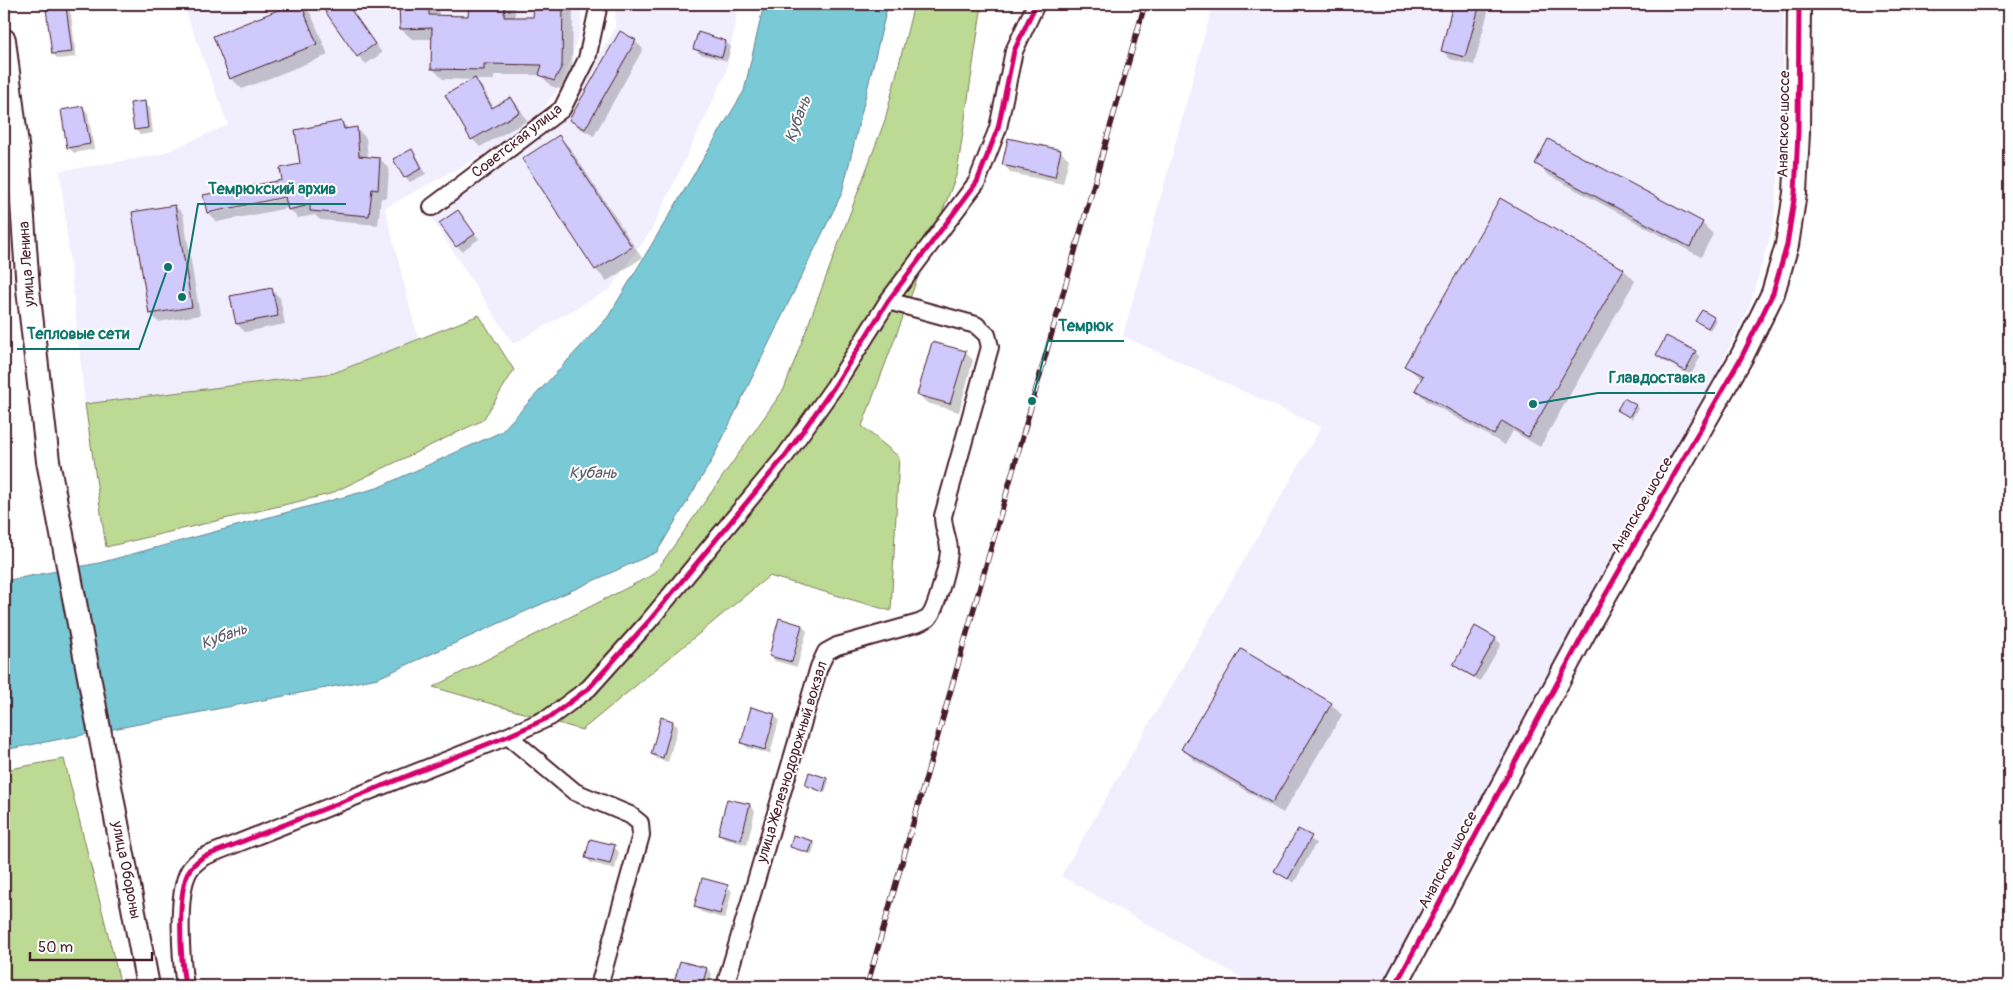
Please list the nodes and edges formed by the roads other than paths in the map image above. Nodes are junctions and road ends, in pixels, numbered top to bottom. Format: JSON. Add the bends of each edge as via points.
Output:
{"nodes":[{"id":1,"x":599,"y":4,"type":"edge"},
{"id":2,"x":1036,"y":4,"type":"edge"},
{"id":3,"x":1799,"y":4,"type":"edge"},
{"id":4,"x":4,"y":40,"type":"edge"},
{"id":5,"x":6,"y":75,"type":"edge"},
{"id":6,"x":10,"y":149,"type":"edge"},
{"id":7,"x":432,"y":207,"type":"dead end"},
{"id":8,"x":888,"y":302,"type":"junction"},
{"id":9,"x":508,"y":736,"type":"junction"},
{"id":10,"x":110,"y":783,"type":"joint"},
{"id":11,"x":148,"y":986,"type":"edge"},
{"id":12,"x":185,"y":986,"type":"edge"},
{"id":13,"x":599,"y":986,"type":"edge"},
{"id":14,"x":725,"y":986,"type":"edge"},
{"id":15,"x":1395,"y":986,"type":"edge"}],
"edges":[{"from":1,"to":7,"type":"street","name":"Советская улица","via":[[587,59],[562,109]]},
{"from":2,"to":8,"type":"street","via":[[1014,51],[998,128],[977,182]]},
{"from":3,"to":15,"type":"street","name":"Анапское шоссе","via":[[1795,193],[1787,245],[1773,292],[1742,356],[1591,620]]},
{"from":4,"to":5,"type":"street","name":"улица Ленина"},
{"from":5,"to":6,"type":"street","name":"улица Ленина"},
{"from":6,"to":10,"type":"street","name":"улица Ленина","via":[[23,206],[28,289],[48,461]]},
{"from":8,"to":9,"type":"street","via":[[786,456],[649,621],[589,688],[550,717]]},
{"from":8,"to":14,"type":"street","name":"улица Железнодорожный вокзал","via":[[976,325],[987,335],[990,348],[943,516],[948,559],[928,618],[826,652]]},
{"from":9,"to":12,"type":"street","via":[[203,857],[190,869],[182,886]]},
{"from":9,"to":13,"type":"street","via":[[575,792],[630,815],[640,823],[641,835]]},
{"from":10,"to":11,"type":"street","name":"улица Обороны"}]}
